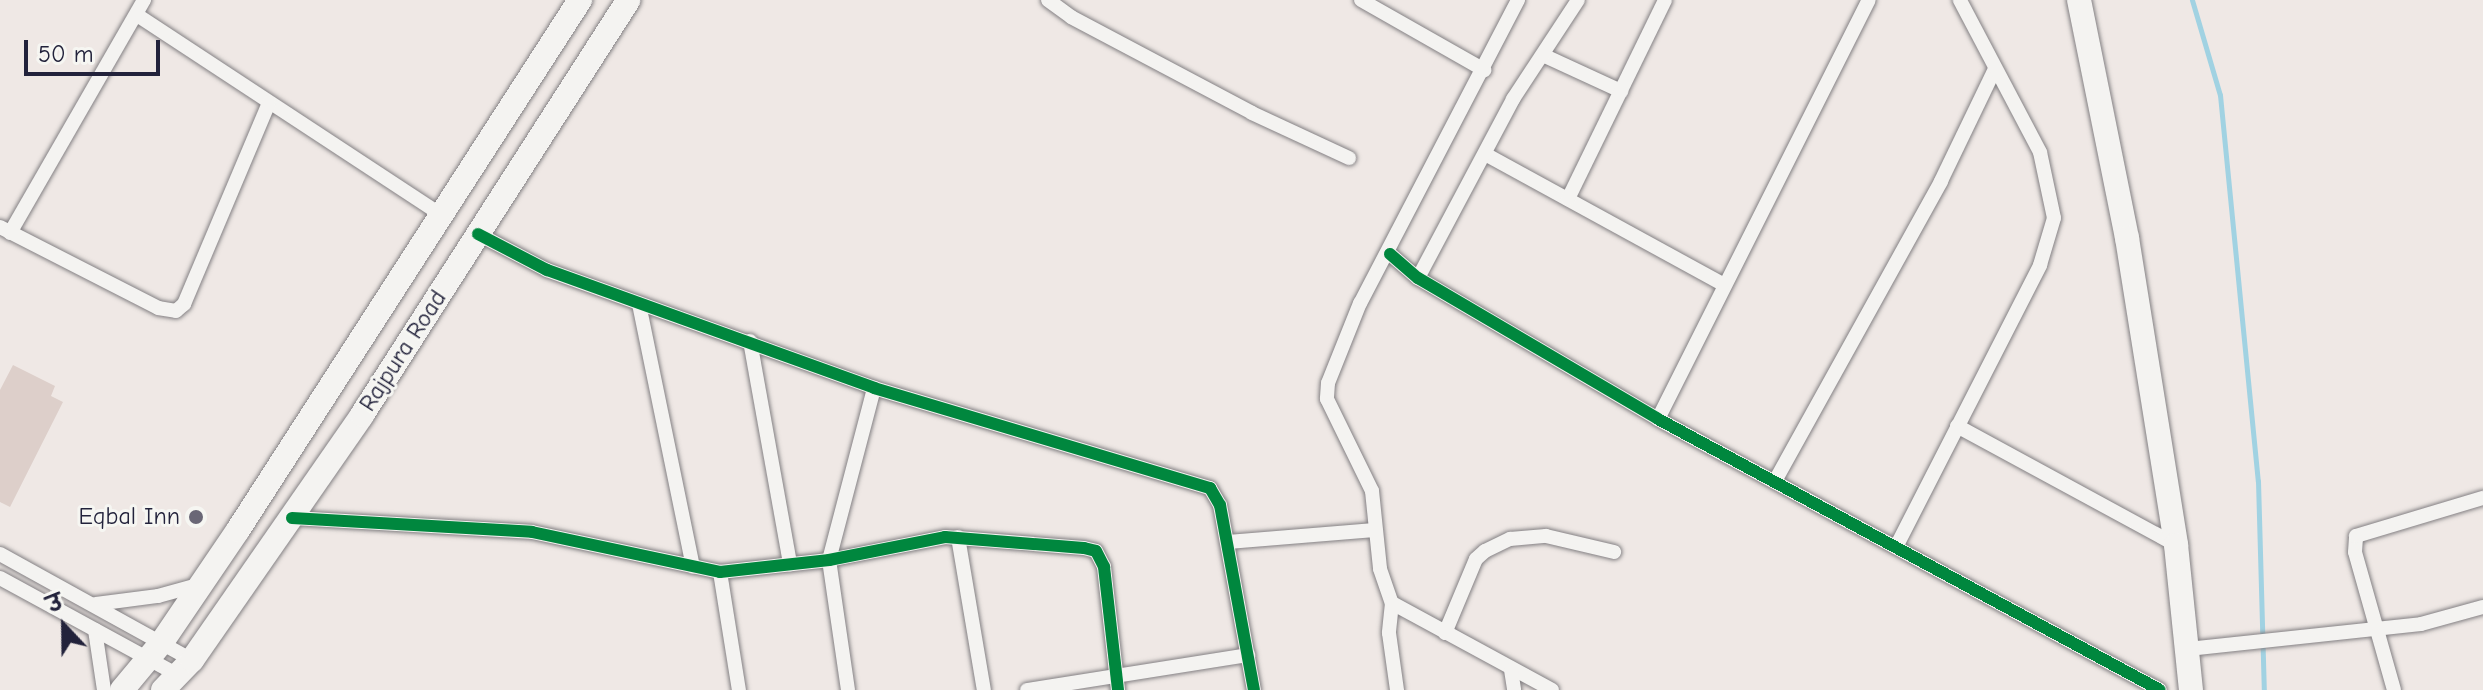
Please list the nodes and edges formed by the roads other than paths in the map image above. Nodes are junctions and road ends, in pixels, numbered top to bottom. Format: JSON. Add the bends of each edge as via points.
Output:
{"nodes":[{"id":1,"x":144,"y":0,"type":"edge"},
{"id":2,"x":580,"y":0,"type":"edge"},
{"id":3,"x":628,"y":0,"type":"edge"},
{"id":4,"x":1048,"y":0,"type":"edge"},
{"id":5,"x":1361,"y":0,"type":"edge"},
{"id":6,"x":1518,"y":0,"type":"edge"},
{"id":7,"x":1578,"y":0,"type":"edge"},
{"id":8,"x":1665,"y":0,"type":"edge"},
{"id":9,"x":1869,"y":0,"type":"edge"},
{"id":10,"x":1960,"y":0,"type":"edge"},
{"id":11,"x":2079,"y":0,"type":"edge"},
{"id":12,"x":137,"y":15,"type":"junction"},
{"id":13,"x":1545,"y":56,"type":"junction"},
{"id":14,"x":1995,"y":69,"type":"junction"},
{"id":15,"x":1484,"y":70,"type":"junction"},
{"id":16,"x":1621,"y":91,"type":"junction"},
{"id":17,"x":269,"y":103,"type":"junction"},
{"id":18,"x":1485,"y":154,"type":"junction"},
{"id":19,"x":1349,"y":158,"type":"dead end"},
{"id":20,"x":1568,"y":199,"type":"junction"},
{"id":21,"x":442,"y":215,"type":"junction"},
{"id":22,"x":5,"y":230,"type":"edge"},
{"id":23,"x":478,"y":234,"type":"junction"},
{"id":24,"x":1390,"y":254,"type":"junction"},
{"id":25,"x":1418,"y":278,"type":"junction"},
{"id":26,"x":1724,"y":285,"type":"junction"},
{"id":27,"x":639,"y":304,"type":"junction"},
{"id":28,"x":750,"y":341,"type":"junction"},
{"id":29,"x":874,"y":388,"type":"junction"},
{"id":30,"x":1658,"y":419,"type":"junction"},
{"id":31,"x":1957,"y":426,"type":"junction"},
{"id":32,"x":1775,"y":481,"type":"junction"},
{"id":33,"x":2483,"y":498,"type":"edge"},
{"id":34,"x":292,"y":518,"type":"junction"},
{"id":35,"x":1375,"y":530,"type":"junction"},
{"id":36,"x":958,"y":537,"type":"junction"},
{"id":37,"x":1228,"y":542,"type":"junction"},
{"id":38,"x":2176,"y":545,"type":"junction"},
{"id":39,"x":1896,"y":547,"type":"junction"},
{"id":40,"x":1614,"y":552,"type":"dead end"},
{"id":41,"x":0,"y":554,"type":"edge"},
{"id":42,"x":829,"y":560,"type":"junction"},
{"id":43,"x":790,"y":564,"type":"junction"},
{"id":44,"x":693,"y":566,"type":"junction"},
{"id":45,"x":720,"y":572,"type":"junction"},
{"id":46,"x":0,"y":578,"type":"edge"},
{"id":47,"x":202,"y":583,"type":"junction"},
{"id":48,"x":1392,"y":603,"type":"junction"},
{"id":49,"x":96,"y":604,"type":"junction"},
{"id":50,"x":2483,"y":607,"type":"edge"},
{"id":51,"x":2375,"y":629,"type":"junction"},
{"id":52,"x":95,"y":630,"type":"junction"},
{"id":53,"x":1445,"y":633,"type":"junction"},
{"id":54,"x":2199,"y":648,"type":"junction"},
{"id":55,"x":156,"y":650,"type":"junction"},
{"id":56,"x":1248,"y":655,"type":"junction"},
{"id":57,"x":1511,"y":670,"type":"junction"},
{"id":58,"x":178,"y":675,"type":"edge"},
{"id":59,"x":1117,"y":682,"type":"edge"},
{"id":60,"x":104,"y":690,"type":"edge"},
{"id":61,"x":122,"y":690,"type":"edge"},
{"id":62,"x":739,"y":690,"type":"edge"},
{"id":63,"x":848,"y":690,"type":"edge"},
{"id":64,"x":984,"y":690,"type":"edge"},
{"id":65,"x":1027,"y":690,"type":"edge"},
{"id":66,"x":1254,"y":690,"type":"edge"},
{"id":67,"x":1397,"y":690,"type":"edge"},
{"id":68,"x":1514,"y":690,"type":"edge"},
{"id":69,"x":1552,"y":690,"type":"edge"},
{"id":70,"x":2160,"y":690,"type":"edge"},
{"id":71,"x":2191,"y":690,"type":"edge"},
{"id":72,"x":2394,"y":690,"type":"edge"}],
"edges":[{"from":1,"to":12,"type":"street"},
{"from":2,"to":21,"type":"main road","name":"Rajpura Road"},
{"from":3,"to":23,"type":"main road","name":"Rajpura Road"},
{"from":4,"to":19,"type":"street","via":[[1252,113]]},
{"from":5,"to":15,"type":"street"},
{"from":6,"to":15,"type":"street"},
{"from":7,"to":13,"type":"street"},
{"from":8,"to":16,"type":"street"},
{"from":9,"to":26,"type":"street"},
{"from":10,"to":14,"type":"street"},
{"from":11,"to":38,"type":"main road","via":[[2127,238]]},
{"from":12,"to":17,"type":"street"},
{"from":12,"to":22,"type":"street"},
{"from":13,"to":16,"type":"street"},
{"from":13,"to":18,"type":"street","via":[[1513,99]]},
{"from":14,"to":31,"type":"street","via":[[2040,152],[2054,218],[2040,265]]},
{"from":14,"to":32,"type":"street","via":[[1941,181]]},
{"from":15,"to":24,"type":"street"},
{"from":16,"to":20,"type":"street"},
{"from":17,"to":21,"type":"street"},
{"from":17,"to":22,"type":"street","via":[[184,304],[176,311],[158,308]]},
{"from":18,"to":20,"type":"street"},
{"from":18,"to":25,"type":"street"},
{"from":20,"to":26,"type":"street"},
{"from":21,"to":47,"type":"main road","name":"Rajpura Road"},
{"from":23,"to":27,"type":"street","via":[[547,270]]},
{"from":23,"to":34,"type":"main road","name":"Rajpura Road"},
{"from":24,"to":25,"type":"street"},
{"from":24,"to":35,"type":"street","via":[[1360,303],[1328,383],[1333,415],[1372,491]]},
{"from":25,"to":30,"type":"street"},
{"from":26,"to":30,"type":"street"},
{"from":27,"to":28,"type":"street"},
{"from":27,"to":44,"type":"street"},
{"from":28,"to":29,"type":"street"},
{"from":28,"to":43,"type":"street"},
{"from":29,"to":37,"type":"street","via":[[1205,485],[1219,498]]},
{"from":29,"to":42,"type":"street"},
{"from":30,"to":32,"type":"street"},
{"from":31,"to":38,"type":"street"},
{"from":31,"to":39,"type":"street"},
{"from":32,"to":39,"type":"street"},
{"from":33,"to":51,"type":"street","via":[[2356,536]]},
{"from":34,"to":44,"type":"street","via":[[532,532]]},
{"from":34,"to":58,"type":"main road","name":"Rajpura Road"},
{"from":35,"to":37,"type":"street"},
{"from":35,"to":48,"type":"street"},
{"from":36,"to":42,"type":"street"},
{"from":36,"to":59,"type":"street","via":[[1096,551],[1104,567]]},
{"from":36,"to":64,"type":"street"},
{"from":37,"to":56,"type":"street"},
{"from":38,"to":54,"type":"main road"},
{"from":39,"to":70,"type":"street"},
{"from":40,"to":53,"type":"street","via":[[1546,536],[1494,546],[1476,559]]},
{"from":41,"to":49,"type":"street"},
{"from":42,"to":43,"type":"street"},
{"from":42,"to":63,"type":"street"},
{"from":43,"to":45,"type":"street"},
{"from":44,"to":45,"type":"street"},
{"from":45,"to":62,"type":"street"},
{"from":46,"to":52,"type":"street"},
{"from":47,"to":49,"type":"street","via":[[158,596]]},
{"from":47,"to":55,"type":"main road","name":"Rajpura Road"},
{"from":48,"to":53,"type":"street"},
{"from":48,"to":67,"type":"street","via":[[1389,633]]},
{"from":49,"to":55,"type":"street"},
{"from":50,"to":51,"type":"street"},
{"from":51,"to":54,"type":"street"},
{"from":51,"to":72,"type":"street"},
{"from":52,"to":55,"type":"street"},
{"from":52,"to":60,"type":"street"},
{"from":53,"to":57,"type":"street"},
{"from":54,"to":71,"type":"main road"},
{"from":55,"to":58,"type":"street"},
{"from":55,"to":58,"type":"street"},
{"from":55,"to":61,"type":"main road","name":"Rajpura Road"},
{"from":56,"to":59,"type":"street"},
{"from":56,"to":66,"type":"street"},
{"from":57,"to":68,"type":"street"},
{"from":57,"to":69,"type":"street"},
{"from":59,"to":65,"type":"street"}]}
